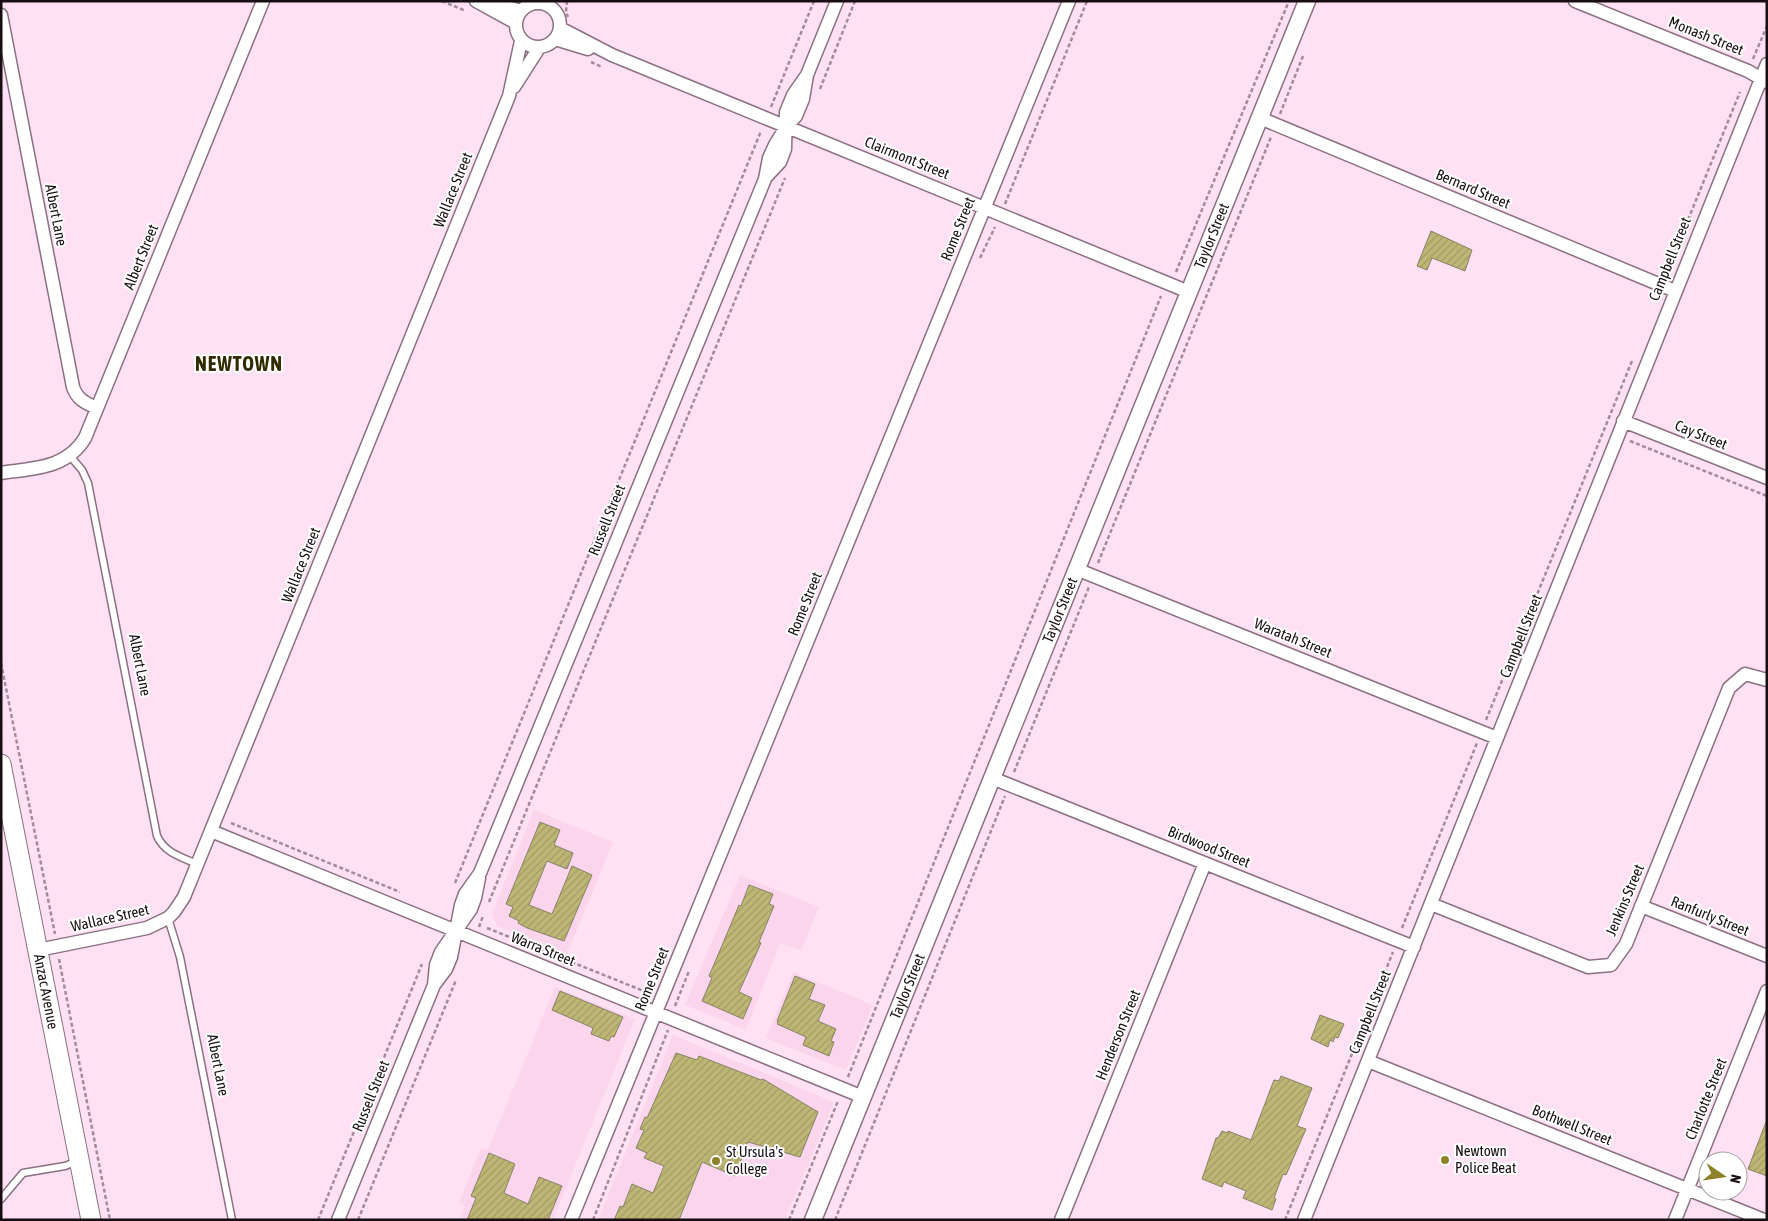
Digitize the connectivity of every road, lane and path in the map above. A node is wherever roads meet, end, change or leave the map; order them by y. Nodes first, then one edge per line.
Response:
1 (263, 1) edge
2 (476, 1) edge
3 (487, 1) edge
4 (567, 1) edge
5 (814, 1) edge
6 (837, 1) edge
7 (855, 1) edge
8 (1069, 1) edge
9 (1087, 1) edge
10 (1289, 1) edge
11 (1307, 1) edge
12 (1575, 1) edge
13 (538, 2) edge
14 (556, 6) edge
15 (1, 15) edge
16 (518, 17) junction
17 (1767, 26) edge
18 (562, 28) junction
19 (521, 41) junction
20 (539, 48) junction
21 (1767, 64) edge
22 (1748, 71) junction
23 (1764, 81) edge
24 (818, 93) dead end
25 (509, 96) junction
26 (1282, 110) dead end
27 (766, 118) junction
28 (1260, 118) junction
29 (1276, 124) junction
30 (786, 127) junction
31 (787, 173) dead end
32 (985, 208) junction
33 (1001, 214) junction
34 (979, 260) dead end
35 (1168, 283) junction
36 (1661, 286) junction
37 (1674, 291) junction
38 (1189, 292) junction
39 (1634, 357) dead end
40 (97, 408) junction
41 (1624, 421) junction
42 (1630, 441) dead end
43 (70, 456) junction
44 (1, 473) edge
45 (1767, 478) edge
46 (1767, 496) edge
47 (1076, 569) junction
48 (1093, 575) junction
49 (1767, 680) edge
50 (1482, 732) junction
51 (1498, 738) junction
52 (1, 764) edge
53 (992, 778) junction
54 (1009, 785) junction
55 (231, 823) dead end
56 (211, 831) junction
57 (1205, 863) junction
58 (197, 864) junction
59 (454, 886) dead end
60 (405, 894) dead end
61 (1431, 904) junction
62 (1642, 906) junction
63 (168, 918) junction
64 (456, 931) junction
65 (477, 932) junction
66 (1397, 940) junction
67 (1414, 947) junction
68 (38, 950) junction
69 (1767, 956) edge
70 (422, 962) dead end
71 (457, 978) dead end
72 (1767, 991) edge
73 (662, 998) junction
74 (656, 1012) junction
75 (671, 1018) junction
76 (1368, 1061) junction
77 (843, 1089) junction
78 (863, 1097) junction
79 (80, 1161) junction
80 (1687, 1189) junction
81 (1, 1199) edge
82 (91, 1220) edge
83 (232, 1220) edge
84 (318, 1220) edge
85 (338, 1220) edge
86 (358, 1220) edge
87 (571, 1220) edge
88 (593, 1220) edge
89 (789, 1220) edge
90 (813, 1220) edge
91 (835, 1220) edge
92 (1061, 1220) edge
93 (1285, 1220) edge
94 (1304, 1220) edge
95 (1674, 1220) edge
96 (1764, 1220) edge

1 - 40 street, Albert Street
2 - 16 street
3 - 16 street
4 - 18 path
5 - 27 path
6 - 30 street, Russell Street
7 - 24 path
8 - 32 street, Rome Street
9 - 33 path
10 - 35 path
11 - 28 street, Taylor Street
12 - 22 street, Monash Street
13 - 14 street
13 - 16 street
14 - 18 street
15 - 40 street, Albert Lane
16 - 19 street
17 - 22 path
18 - 20 street
18 - 27 street, Clairmont Street
19 - 20 street
19 - 25 street, Wallace Street
20 - 25 street, Wallace Street
21 - 23 street, Campbell Street
22 - 23 street, Monash Street
22 - 36 path
23 - 37 street, Campbell Street
25 - 56 street, Wallace Street
26 - 29 path
27 - 30 street, Clairmont Street
27 - 59 path
28 - 29 street, Bernard Street
28 - 38 street, Taylor Street
29 - 36 street, Bernard Street
29 - 48 path
30 - 32 street, Clairmont Street
30 - 64 street, Russell Street
31 - 65 path
32 - 33 street, Clairmont Street
32 - 73 street, Rome Street
33 - 34 path
33 - 35 street, Clairmont Street
35 - 38 street, Clairmont Street
35 - 77 path
36 - 37 street, Bernard Street
37 - 41 street, Campbell Street
38 - 47 street, Taylor Street
39 - 50 path
40 - 43 street, Albert Street
41 - 45 street, Cay Street
41 - 51 street, Campbell Street
42 - 46 path
43 - 44 street, Albert Street
43 - 58 lane, Albert Lane
47 - 48 street, Waratah Street
47 - 53 street, Taylor Street
48 - 50 street, Waratah Street
48 - 54 path
49 - 62 street, Jenkins Street
50 - 51 street, Waratah Street
50 - 66 path
51 - 61 street, Campbell Street
52 - 68 main road, Anzac Avenue
53 - 54 street, Birdwood Street
53 - 78 street, Taylor Street
54 - 57 street, Birdwood Street
54 - 91 path
55 - 60 path
56 - 58 street, Wallace Street
56 - 64 street, Warra Street
57 - 66 street, Birdwood Street
57 - 92 street, Henderson Street
58 - 63 street, Wallace Street
61 - 62 street, Jenkins Street
61 - 67 street, Campbell Street
62 - 69 street, Ranfurly Street
63 - 68 street, Wallace Street
63 - 83 lane, Albert Lane
64 - 65 street, Warra Street
64 - 85 street, Russell Street
65 - 73 path
65 - 74 street, Warra Street
66 - 67 street, Birdwood Street
66 - 93 path
67 - 76 street, Campbell Street
68 - 79 main road, Anzac Avenue
70 - 84 path
71 - 86 path
72 - 80 street, Charlotte Street
73 - 74 street, Rome Street
73 - 75 path
74 - 75 street, Warra Street
74 - 87 street, Rome Street
75 - 77 street, Warra Street
75 - 88 path
76 - 80 street, Bothwell Street
76 - 94 street, Campbell Street
77 - 78 street, Warra Street
77 - 89 path
78 - 90 street, Taylor Street
79 - 81 lane
79 - 82 main road, Anzac Avenue
80 - 95 street, Charlotte Street
80 - 96 street, Bothwell Street

